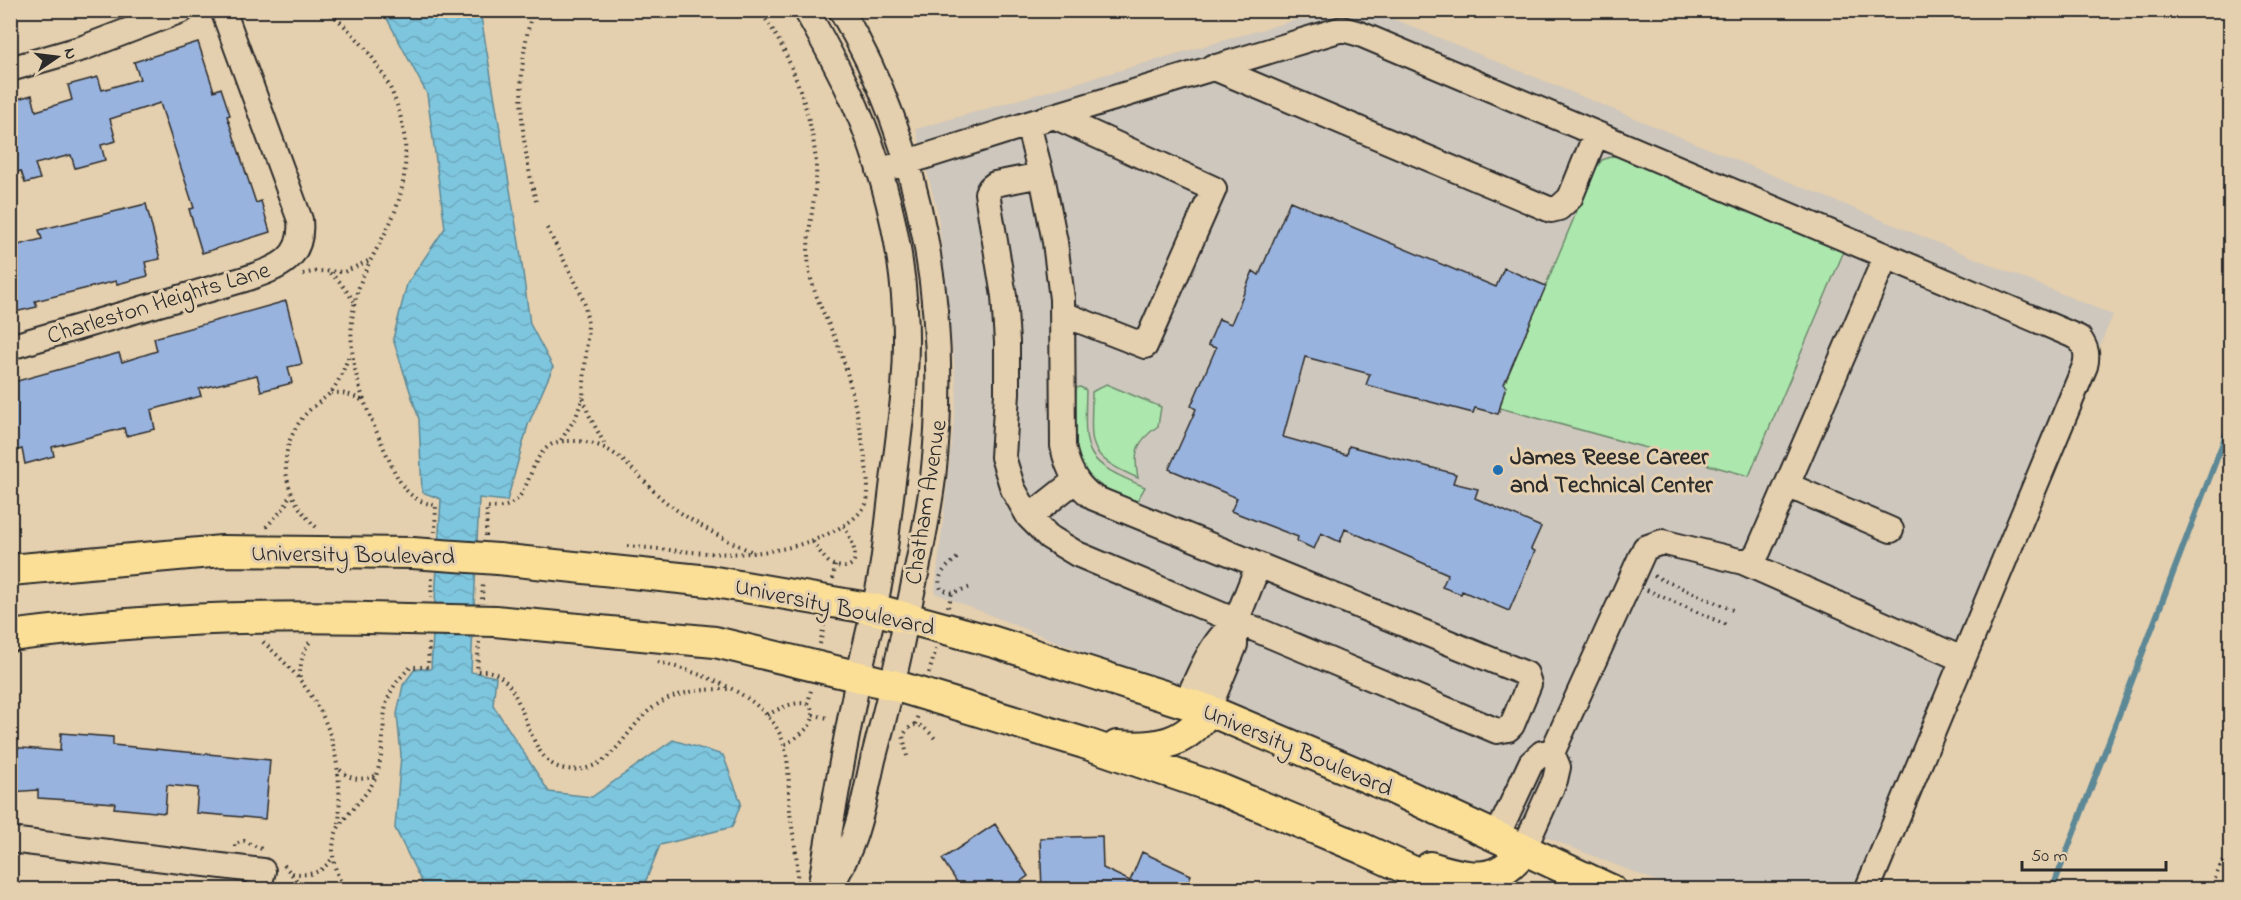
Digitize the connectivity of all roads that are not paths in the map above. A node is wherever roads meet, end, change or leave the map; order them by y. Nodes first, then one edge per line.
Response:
1 (182, 10) edge
2 (223, 10) edge
3 (806, 10) edge
4 (841, 10) edge
5 (1212, 67) junction
6 (10, 69) edge
7 (1054, 116) junction
8 (1028, 124) junction
9 (1596, 134) junction
10 (907, 162) junction
11 (879, 171) junction
12 (1041, 175) junction
13 (1886, 256) junction
14 (1063, 314) junction
15 (10, 347) edge
16 (1076, 480) junction
17 (1787, 485) junction
18 (1029, 517) junction
19 (1891, 530) dead end
20 (1743, 562) junction
21 (1258, 566) junction
22 (10, 570) edge
23 (874, 609) junction
24 (906, 618) junction
25 (1235, 622) junction
26 (10, 636) edge
27 (1962, 659) junction
28 (859, 676) junction
29 (893, 685) junction
30 (1197, 707) junction
31 (1084, 743) junction
32 (1552, 753) junction
33 (1497, 836) junction
34 (10, 840) edge
35 (1361, 848) junction
36 (1524, 849) junction
37 (260, 880) edge
38 (820, 890) edge
39 (829, 890) edge
40 (1453, 890) edge
41 (1611, 890) edge
42 (1867, 890) edge

1 - 6 street
2 - 15 street, Charleston Heights Lane
3 - 11 street, Chatham Avenue
4 - 10 street, Chatham Avenue
5 - 7 street
5 - 9 street
5 - 9 street
7 - 8 street
7 - 14 street
8 - 10 street
8 - 12 street
9 - 13 street
10 - 11 street
10 - 24 street, Chatham Avenue
11 - 23 street, Chatham Avenue
12 - 14 street
12 - 18 street
13 - 17 street
13 - 27 street
14 - 16 street
16 - 18 street
16 - 21 street
17 - 19 street
17 - 20 street
18 - 25 street
20 - 27 street
20 - 32 street
21 - 25 street
21 - 25 street
22 - 23 main road, University Boulevard, bridge
23 - 24 main road, University Boulevard
23 - 28 street, Chatham Avenue
24 - 29 street, Chatham Avenue
24 - 30 main road, University Boulevard
25 - 30 street
26 - 28 main road, bridge
27 - 42 street
28 - 29 main road
28 - 38 street, Chatham Avenue
29 - 31 main road
29 - 39 street, Chatham Avenue
30 - 31 main road
30 - 33 main road, University Boulevard
31 - 35 main road
32 - 33 street
32 - 36 street
33 - 36 main road, University Boulevard
34 - 37 street
35 - 36 main road
35 - 40 main road
36 - 41 main road, University Boulevard

